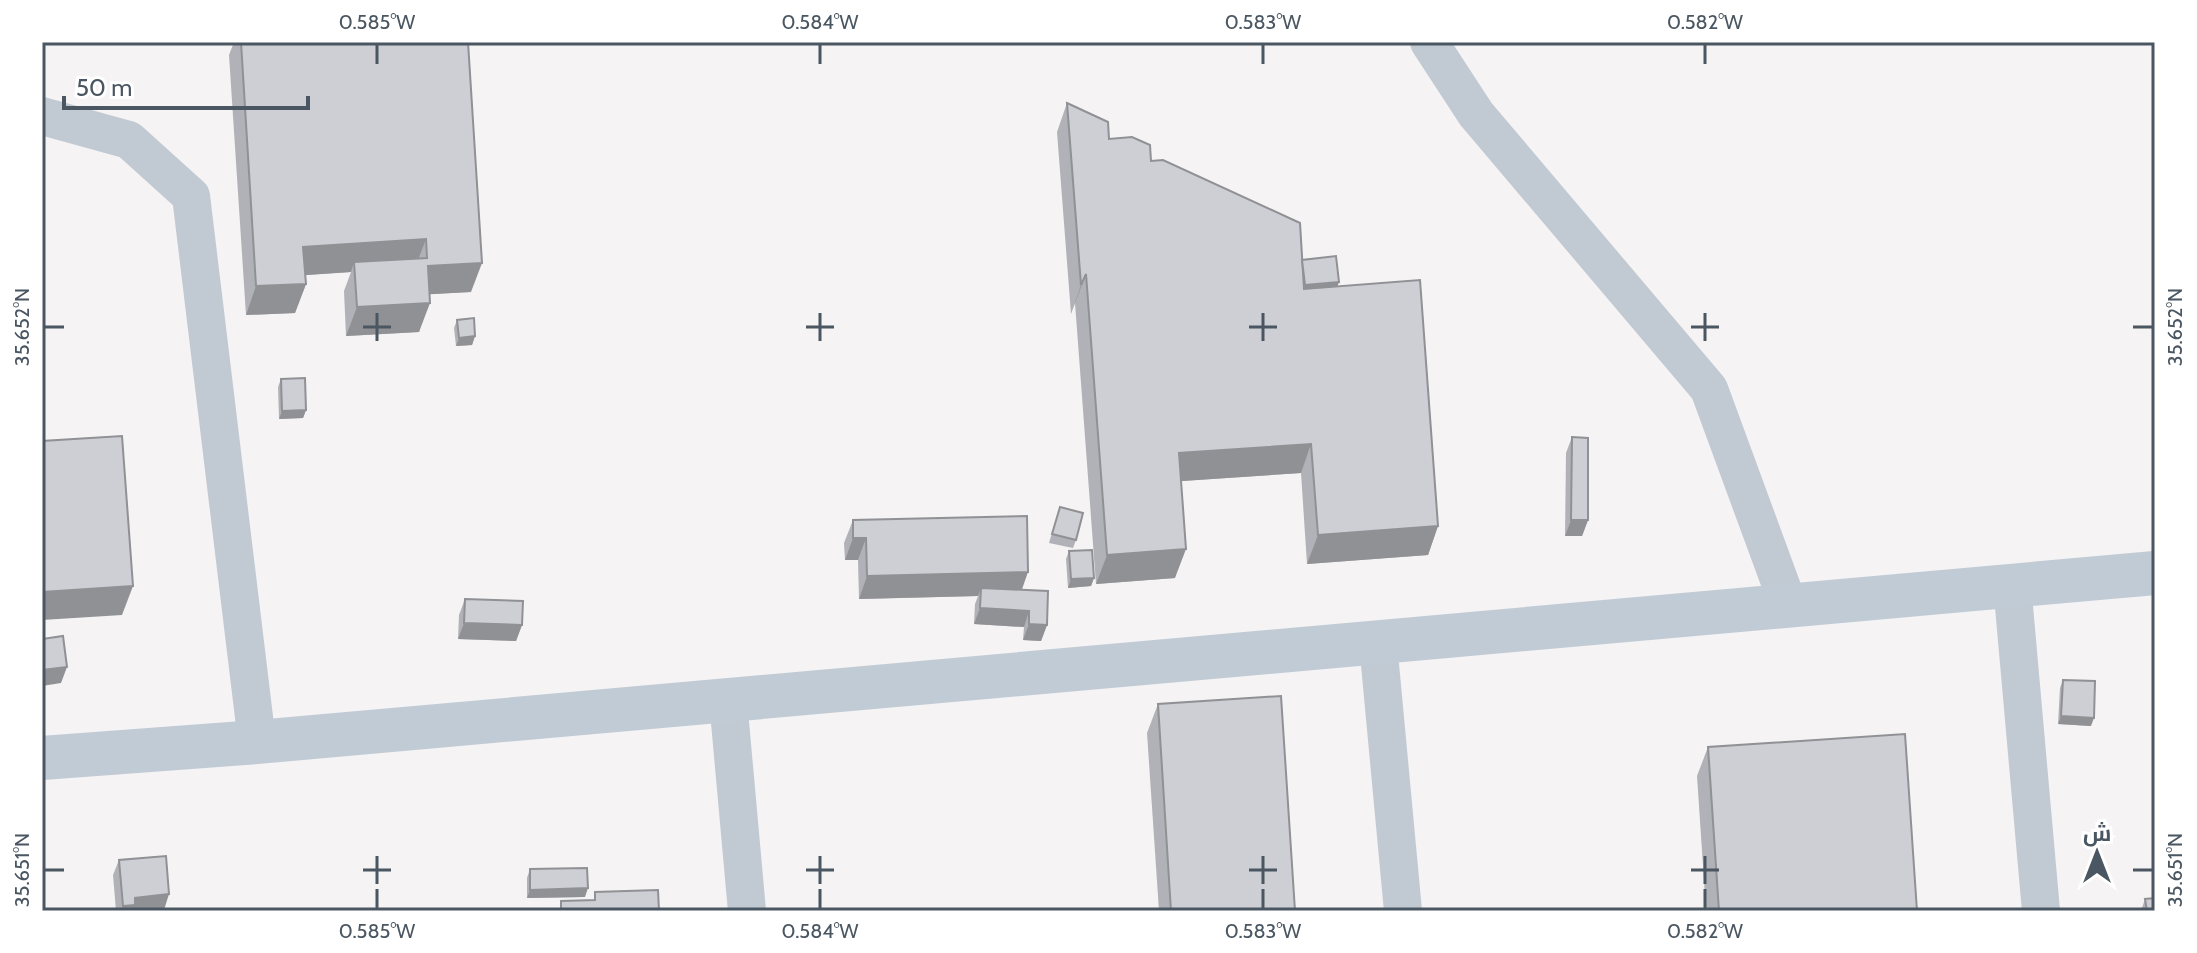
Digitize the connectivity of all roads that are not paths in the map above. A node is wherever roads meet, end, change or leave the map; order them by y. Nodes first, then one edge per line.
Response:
1 (1429, 42) edge
2 (42, 116) edge
3 (2155, 573) edge
4 (2012, 584) junction
5 (1788, 604) junction
6 (1378, 643) junction
7 (728, 700) junction
8 (257, 742) junction
9 (42, 758) edge
10 (747, 911) edge
11 (1403, 911) edge
12 (2041, 911) edge

1 - 5 street
2 - 8 street
3 - 4 street
4 - 5 street
4 - 12 street
5 - 6 street
6 - 7 street
6 - 11 street
7 - 8 street
7 - 10 street
8 - 9 street

